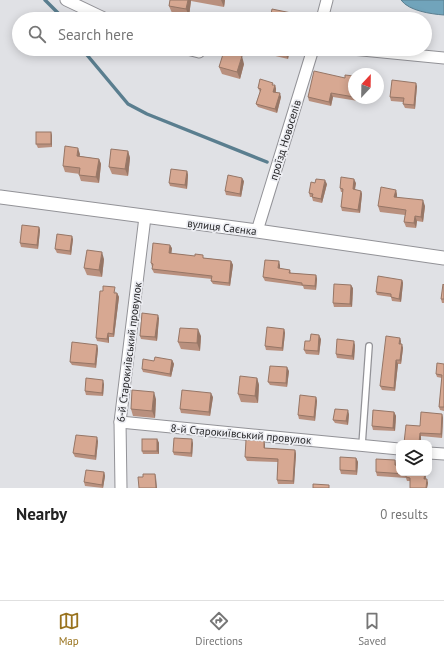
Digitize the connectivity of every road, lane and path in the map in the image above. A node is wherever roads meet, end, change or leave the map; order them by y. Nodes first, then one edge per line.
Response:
1 (66, 0) edge
2 (327, 0) edge
3 (91, 12) edge
4 (324, 12) edge
5 (311, 56) edge
6 (424, 56) edge
7 (444, 58) edge
8 (0, 197) edge
9 (145, 217) junction
10 (257, 231) junction
11 (444, 258) edge
12 (369, 346) dead end
13 (120, 422) junction
14 (362, 445) junction
15 (396, 449) edge
16 (432, 453) edge
17 (444, 454) edge
18 (121, 488) edge

1 - 3 street
2 - 4 street
5 - 10 street, проїзд Новоселів
6 - 7 street
8 - 9 street, вулиця Саєнка
9 - 10 street, вулиця Саєнка
9 - 13 street, 6-й Старокиївський провулок
10 - 11 street, вулиця Саєнка
12 - 14 lane
13 - 14 street, 8-й Старокиївський провулок
13 - 18 street, 6-й Старокиївський провулок
14 - 15 street, 8-й Старокиївський провулок
16 - 17 street

